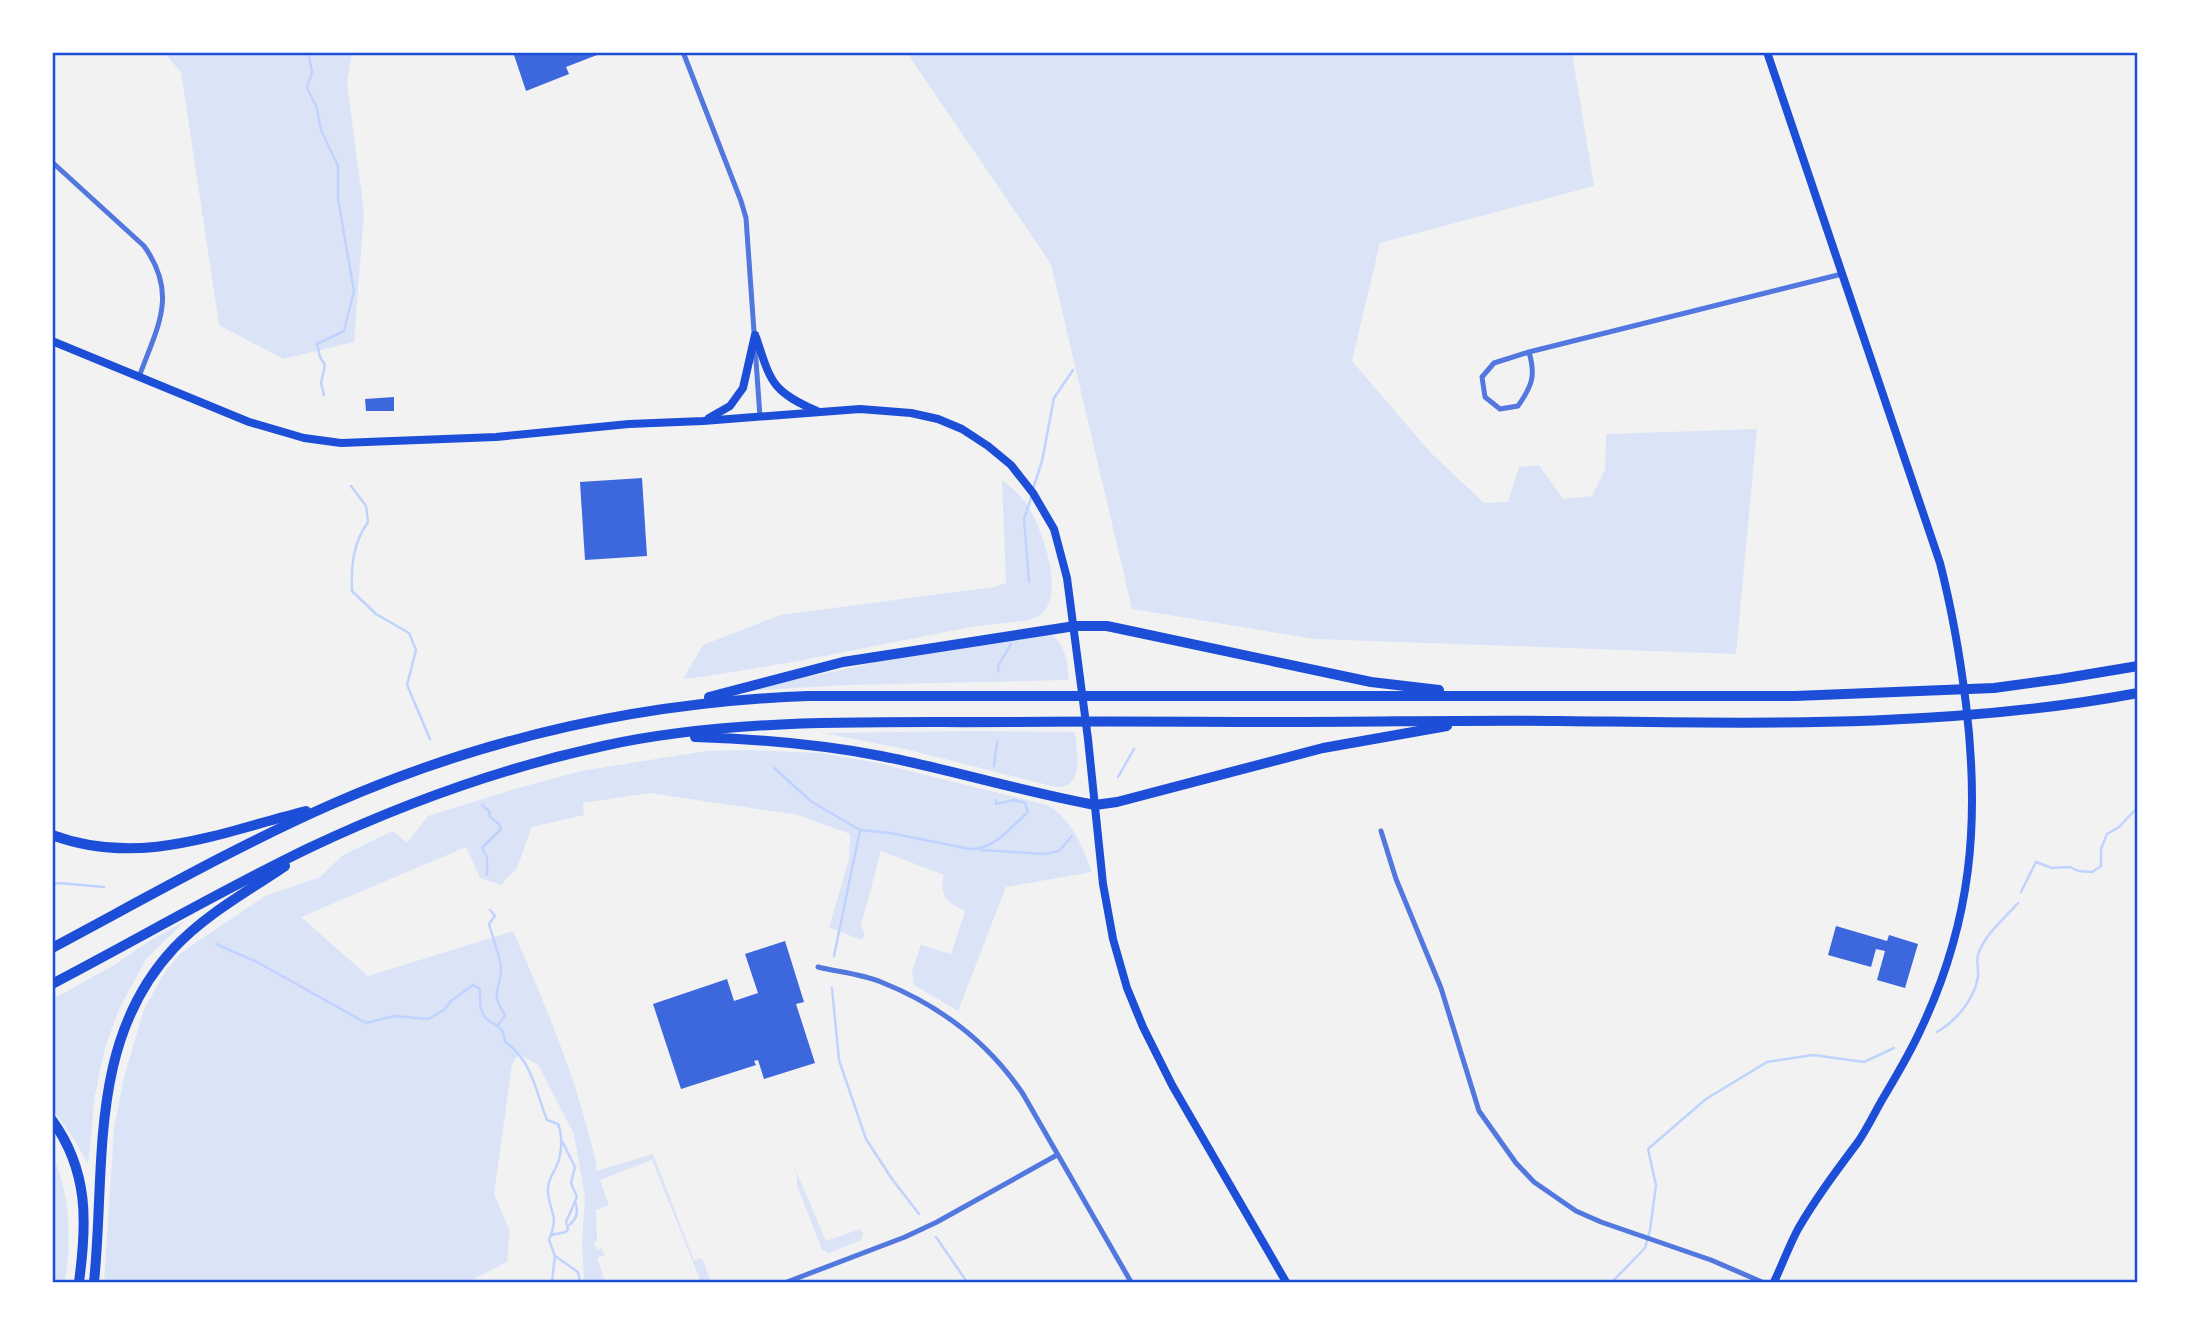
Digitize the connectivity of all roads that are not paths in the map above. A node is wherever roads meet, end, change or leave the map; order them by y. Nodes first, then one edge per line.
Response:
1 (683, 52) edge
2 (1768, 52) edge
3 (52, 162) edge
4 (1842, 274) junction
5 (755, 335) junction
6 (52, 341) edge
7 (1529, 352) junction
8 (139, 377) junction
9 (820, 412) junction
10 (760, 417) junction
11 (703, 421) junction
12 (1075, 626) junction
13 (2137, 666) edge
14 (2137, 693) edge
15 (1483, 696) junction
16 (670, 707) junction
17 (1483, 720) junction
18 (657, 737) junction
19 (330, 805) junction
20 (1095, 805) junction
21 (1381, 831) dead end
22 (52, 835) edge
23 (315, 845) junction
24 (52, 948) edge
25 (818, 967) dead end
26 (52, 984) edge
27 (52, 1120) edge
28 (1058, 1155) junction
29 (79, 1283) edge
30 (94, 1283) edge
31 (787, 1283) edge
32 (1131, 1283) edge
33 (1286, 1283) edge
34 (1762, 1283) edge
35 (1774, 1283) edge

1 - 5 street
2 - 4 main road
3 - 8 street
4 - 7 street
4 - 35 main road
5 - 9 main road
5 - 10 street
5 - 11 main road
6 - 8 main road
7 - 7 street
8 - 11 main road
9 - 10 main road
9 - 12 main road
10 - 11 main road
12 - 15 highway
12 - 16 highway
12 - 20 main road
13 - 15 highway
14 - 17 highway
15 - 16 highway
16 - 19 highway
17 - 18 highway
17 - 20 highway
18 - 20 highway
18 - 23 highway
19 - 22 highway
19 - 24 highway
20 - 33 main road
21 - 34 street
23 - 26 highway
23 - 30 highway
25 - 28 street
27 - 29 highway
28 - 31 street
28 - 32 street

